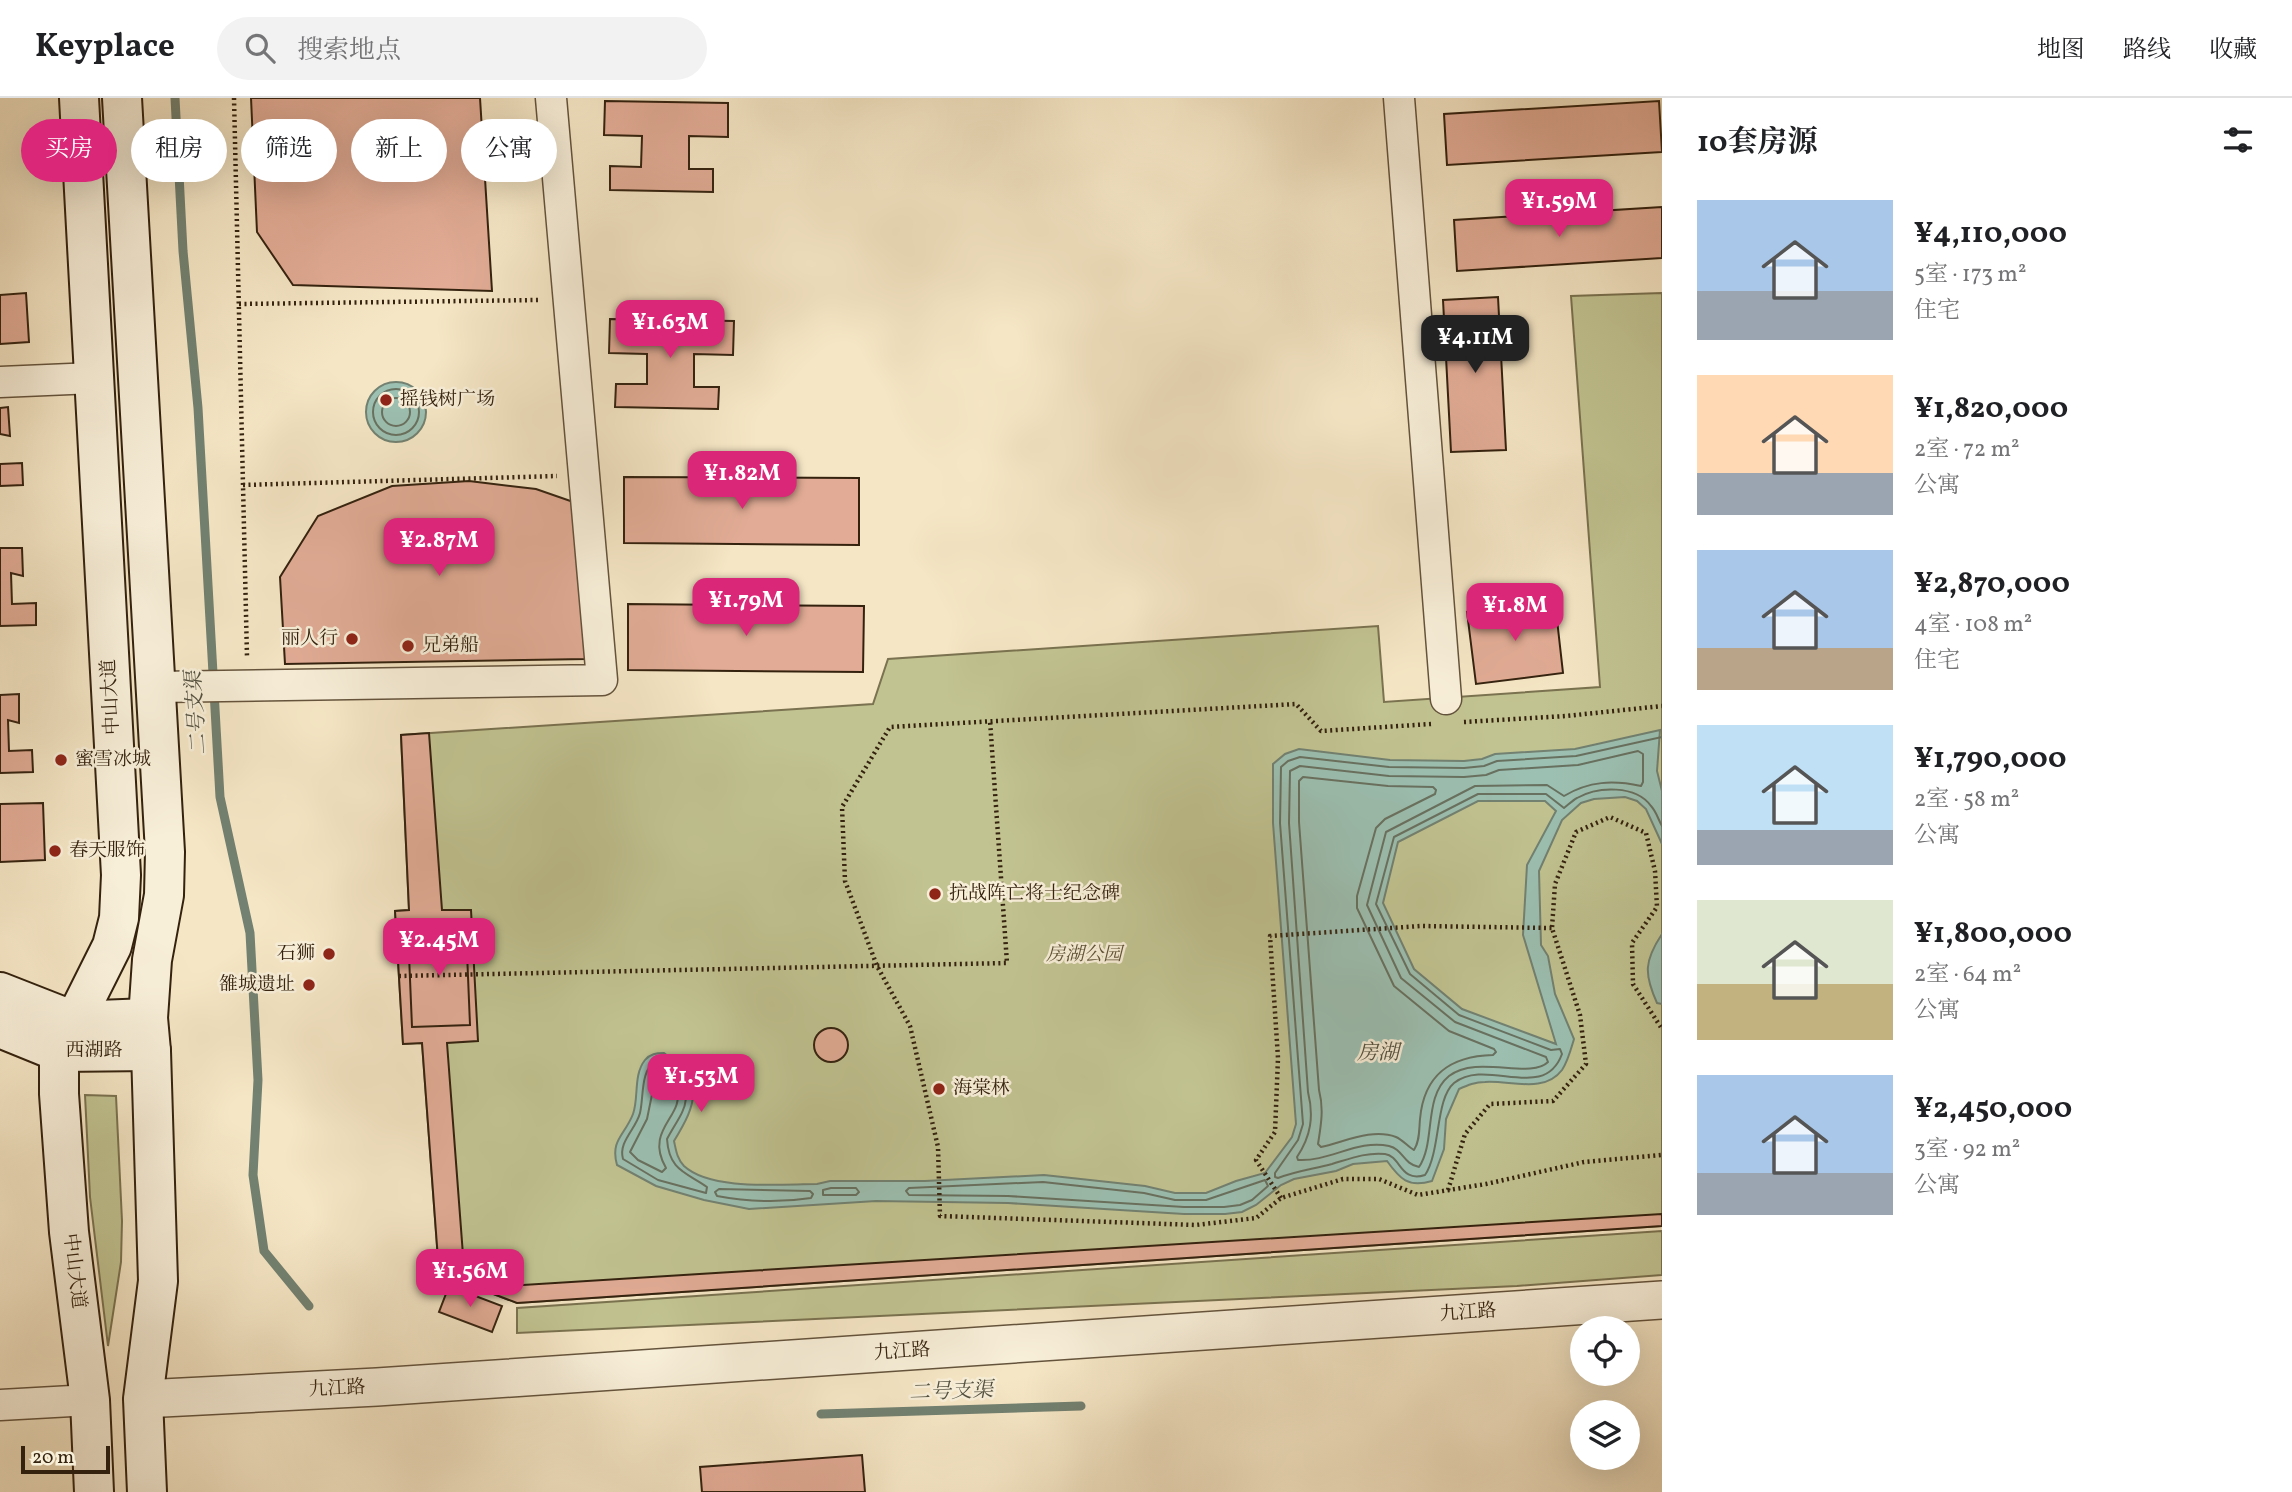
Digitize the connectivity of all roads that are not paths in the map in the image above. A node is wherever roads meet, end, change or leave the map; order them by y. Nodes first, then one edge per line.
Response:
1 (79, 98) edge
2 (122, 98) edge
3 (551, 98) edge
4 (1399, 98) edge
5 (94, 378) junction
6 (0, 382) edge
7 (156, 687) junction
8 (1447, 715) road end
9 (0, 992) edge
10 (0, 1028) edge
11 (150, 1035) junction
12 (67, 1037) junction
13 (1662, 1300) edge
14 (143, 1399) junction
15 (90, 1400) junction
16 (0, 1405) edge
17 (94, 1492) edge
18 (147, 1492) edge

1 - 5 main road, 中山大道
2 - 7 main road
3 - 7 street
4 - 8 street
5 - 6 street
5 - 12 main road, 中山大道
7 - 11 main road
9 - 12 main road
10 - 12 main road, 西湖路
11 - 12 main road, 西湖路
11 - 14 main road
12 - 15 main road, 中山大道
13 - 14 street, 九江路
14 - 18 main road
15 - 16 street
15 - 17 main road, 中山大道

